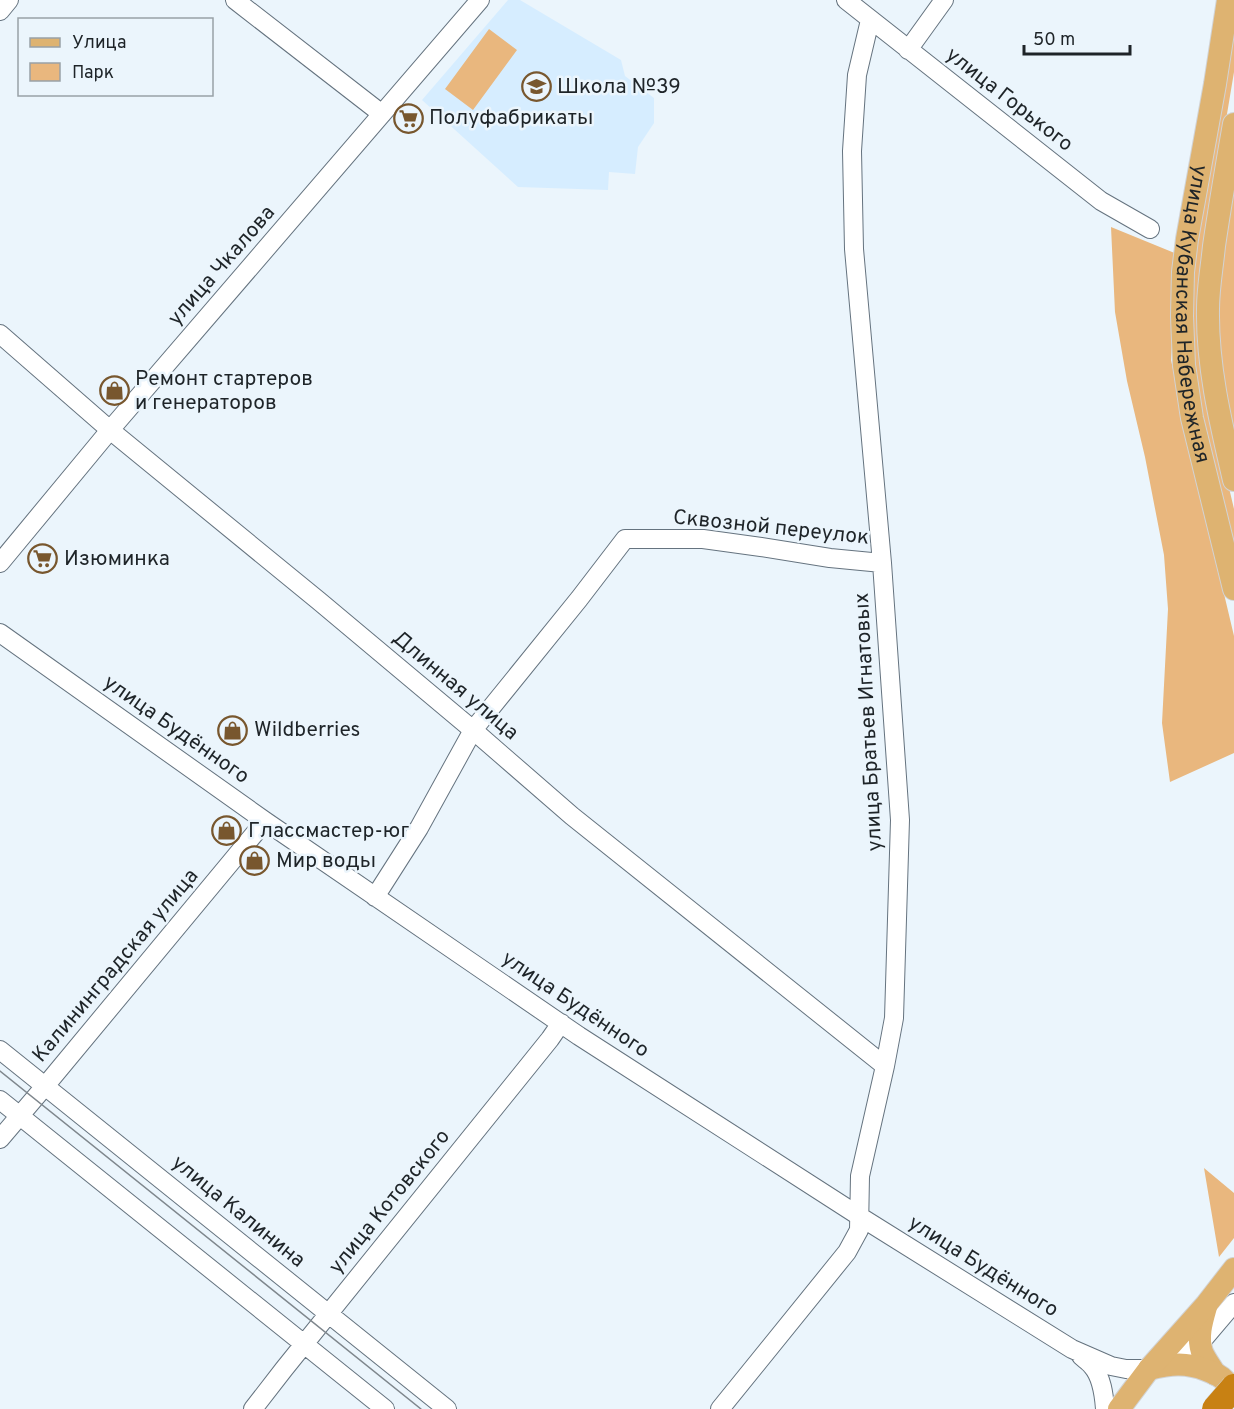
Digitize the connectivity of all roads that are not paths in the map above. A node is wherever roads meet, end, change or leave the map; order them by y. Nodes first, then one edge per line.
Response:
1 (9, 0) edge
2 (236, 0) edge
3 (480, 0) edge
4 (846, 0) edge
5 (944, 0) edge
6 (1228, 0) edge
7 (0, 11) edge
8 (870, 20) junction
9 (908, 50) junction
10 (381, 114) junction
11 (1234, 124) edge
12 (1150, 229) dead end
13 (0, 334) edge
14 (110, 430) junction
15 (1234, 480) edge
16 (0, 563) edge
17 (882, 563) junction
18 (1234, 589) edge
19 (0, 633) edge
20 (474, 730) junction
21 (265, 822) junction
22 (375, 897) junction
23 (561, 1023) junction
24 (0, 1050) edge
25 (885, 1066) junction
26 (45, 1086) junction
27 (0, 1100) edge
28 (20, 1116) junction
29 (0, 1139) edge
30 (859, 1216) junction
31 (1234, 1269) edge
32 (1234, 1303) edge
33 (1206, 1305) junction
34 (329, 1314) junction
35 (1201, 1342) junction
36 (304, 1344) junction
37 (1072, 1349) junction
38 (1149, 1369) junction
39 (1229, 1384) edge
40 (253, 1409) edge
41 (385, 1409) edge
42 (447, 1409) edge
43 (720, 1409) edge
44 (1105, 1409) edge
45 (1119, 1409) edge
46 (1215, 1409) edge

1 - 7 street
2 - 10 street
3 - 10 street, улица Чкалова
4 - 8 street, улица Горького
5 - 9 street
6 - 18 main road, улица Кубанская Набережная
8 - 9 street, улица Горького
8 - 17 street, улица Братьев Игнатовых
9 - 12 street, улица Горького
10 - 14 street, улица Чкалова
11 - 15 main road, улица Кубанская Набережная
13 - 14 street, Длинная улица
14 - 16 street, улица Чкалова
14 - 20 street, Длинная улица
17 - 20 street, Сквозной переулок
17 - 25 street, улица Братьев Игнатовых
19 - 21 street, улица Будённого
20 - 22 street, Сквозной переулок
20 - 25 street, Длинная улица
21 - 22 street, улица Будённого
21 - 26 street, Калининградская улица
22 - 23 street, улица Будённого
23 - 30 street, улица Будённого
23 - 34 street, улица Котовского
24 - 26 street, улица Калинина
25 - 30 street, улица Братьев Игнатовых
26 - 28 street, Калининградская улица
26 - 34 street, улица Калинина
27 - 28 street
28 - 29 street, Калининградская улица
28 - 36 street
30 - 37 street, улица Будённого
30 - 43 street, улица Братьев Игнатовых
31 - 33 main road
32 - 35 street
33 - 35 main road
33 - 38 main road
34 - 36 street, улица Котовского
34 - 42 street, улица Калинина
35 - 38 street
35 - 39 main road
36 - 40 street, улица Котовского
36 - 41 street
37 - 38 street, улица Будённого
37 - 44 street
38 - 39 main road
38 - 45 main road
39 - 46 highway, bridge

